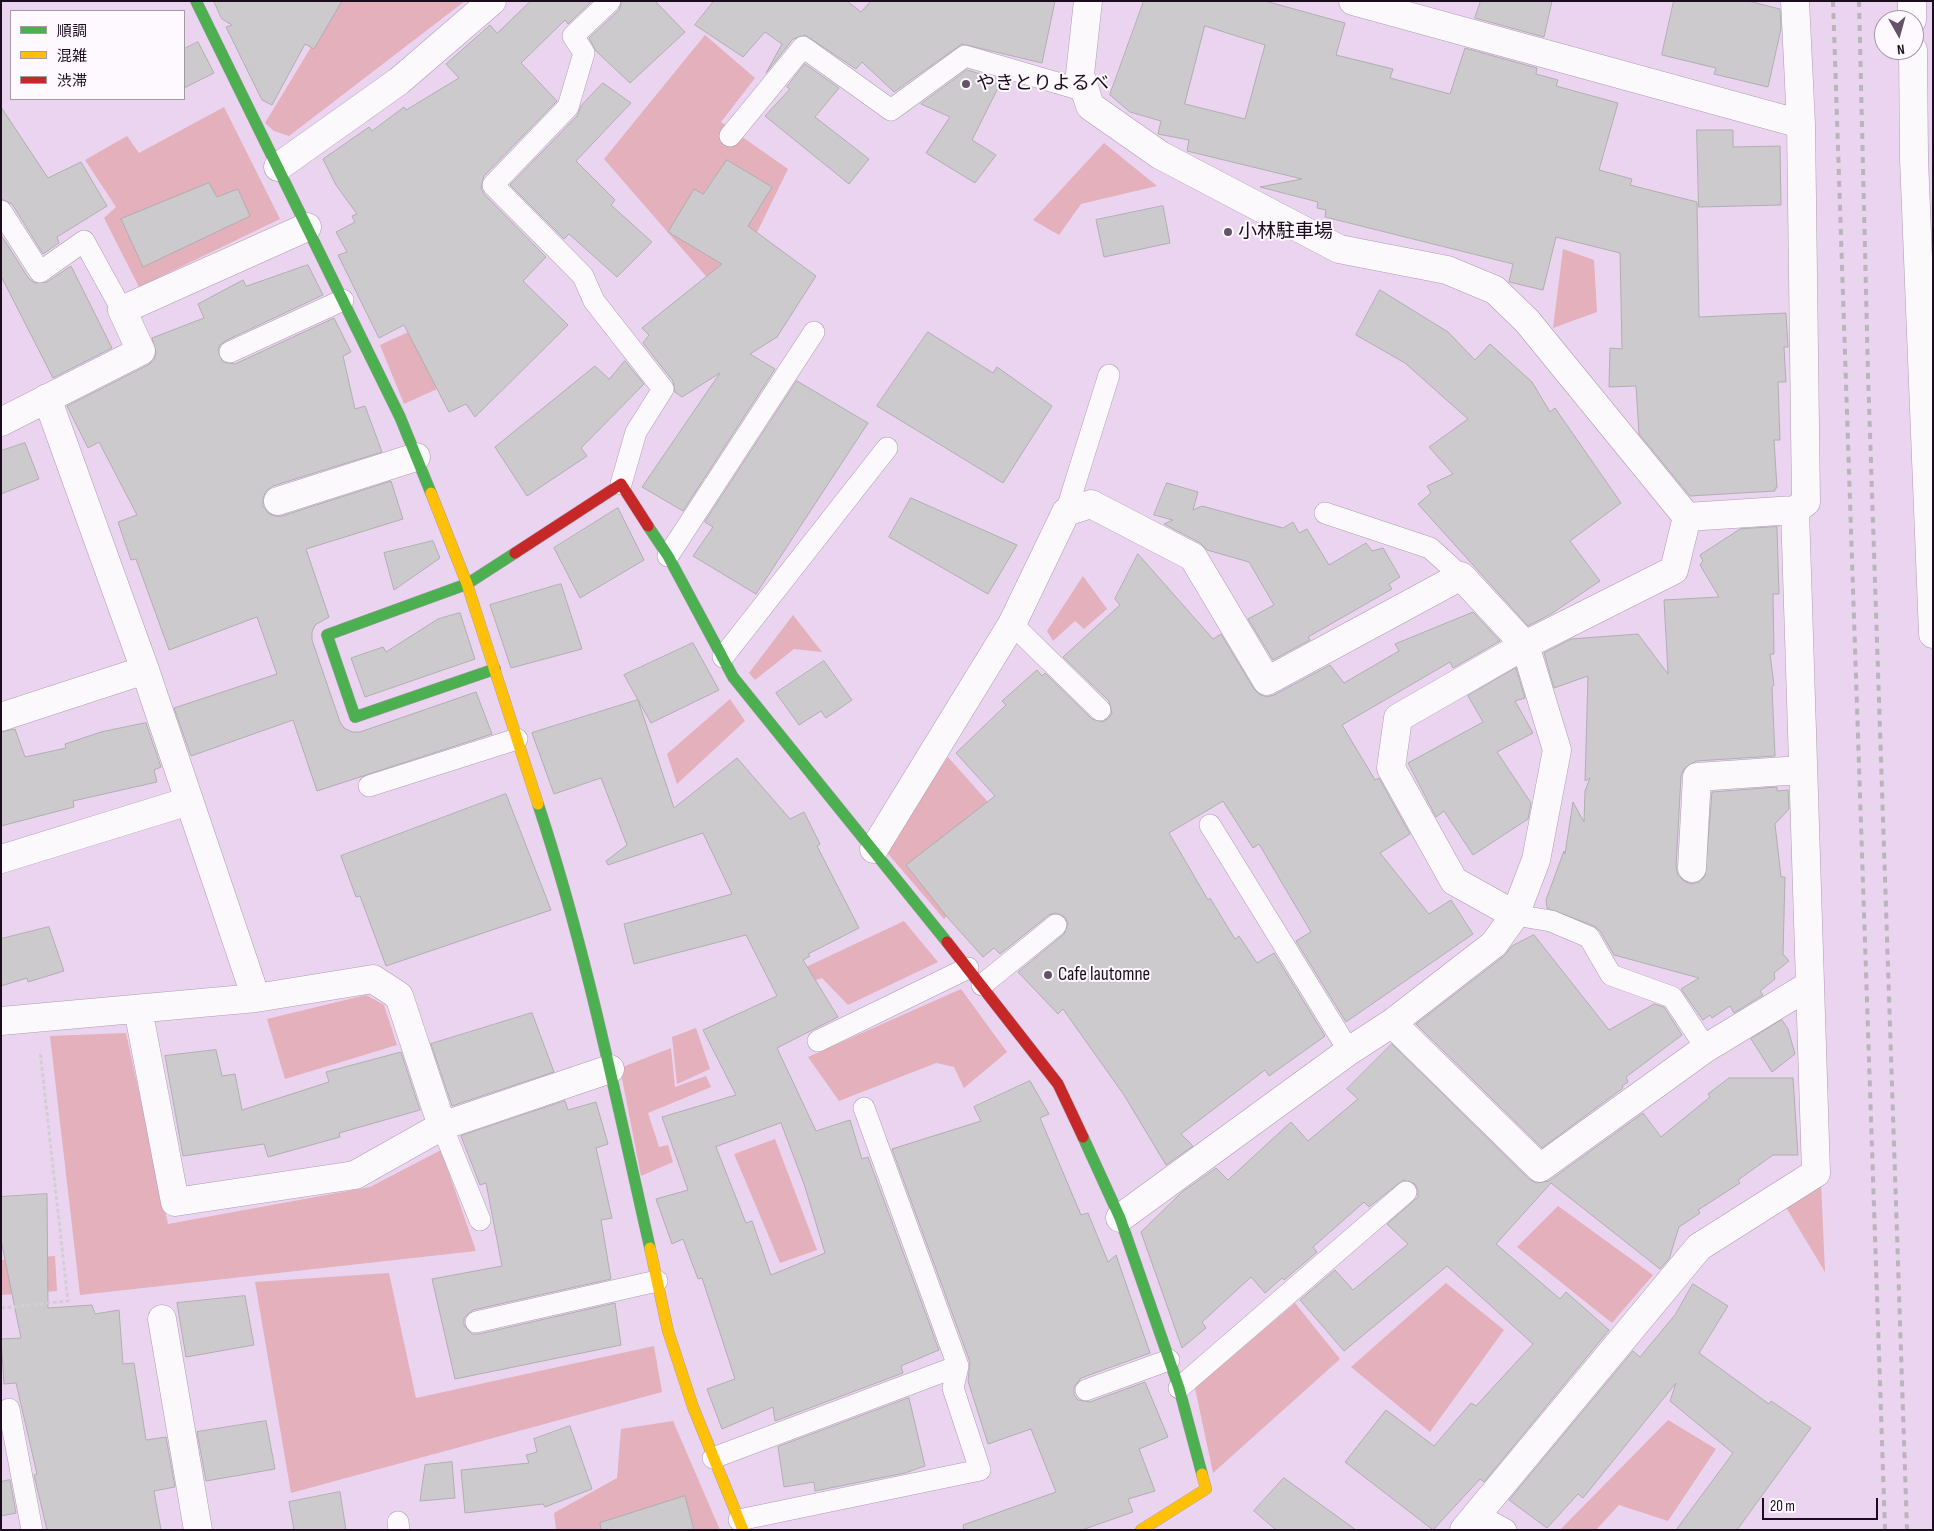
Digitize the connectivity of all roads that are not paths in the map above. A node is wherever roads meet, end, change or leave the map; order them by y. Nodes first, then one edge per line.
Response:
1 (196, 1) edge
2 (492, 1) edge
3 (610, 1) edge
4 (1088, 1) edge
5 (1352, 1) edge
6 (1795, 1) edge
7 (1914, 60) edge
8 (1085, 91) junction
9 (1801, 124) junction
10 (730, 136) dead end
11 (1923, 160) edge
12 (278, 167) junction
13 (1, 211) edge
14 (307, 227) junction
15 (343, 300) junction
16 (122, 310) junction
17 (814, 332) dead end
18 (230, 352) dead end
19 (1109, 375) dead end
20 (47, 398) junction
21 (1, 422) edge
22 (887, 448) dead end
23 (416, 457) junction
24 (621, 484) junction
25 (1929, 486) edge
26 (278, 501) dead end
27 (1795, 510) junction
28 (1066, 512) junction
29 (1325, 512) dead end
30 (1687, 518) junction
31 (668, 556) junction
32 (1461, 576) junction
33 (467, 584) junction
34 (1012, 624) junction
35 (1933, 634) edge
36 (1525, 645) junction
37 (723, 657) junction
38 (495, 669) junction
39 (145, 670) junction
40 (1100, 710) dead end
41 (1, 717) edge
42 (517, 739) junction
43 (1802, 770) junction
44 (369, 786) dead end
45 (189, 801) junction
46 (1210, 825) dead end
47 (874, 849) junction
48 (1, 859) edge
49 (1692, 868) dead end
50 (1514, 915) junction
51 (1056, 925) dead end
52 (968, 968) junction
53 (982, 985) junction
54 (1810, 985) junction
55 (256, 998) junction
56 (138, 1009) junction
57 (1, 1021) edge
58 (1392, 1023) junction
59 (818, 1041) dead end
60 (1706, 1048) junction
61 (1349, 1051) junction
62 (610, 1069) junction
63 (864, 1108) dead end
64 (442, 1126) junction
65 (1406, 1192) dead end
66 (1120, 1218) junction
67 (480, 1220) dead end
68 (657, 1281) junction
69 (162, 1319) dead end
70 (476, 1322) dead end
71 (1169, 1360) junction
72 (958, 1366) junction
73 (1179, 1388) junction
74 (1086, 1390) dead end
75 (9, 1409) dead end
76 (713, 1458) junction
77 (1470, 1522) edge
78 (741, 1525) edge
79 (32, 1530) edge
80 (198, 1530) edge
81 (1141, 1530) edge
82 (1506, 1530) edge

1 - 12 street
2 - 12 street
3 - 24 lane
4 - 8 street
5 - 9 street
6 - 9 street
7 - 11 street
8 - 10 lane
8 - 30 street
9 - 27 street
11 - 25 street
12 - 14 street
13 - 16 lane
14 - 15 street
14 - 16 street
15 - 18 lane
15 - 23 street
16 - 20 street
17 - 31 lane
19 - 28 lane
20 - 21 street
20 - 39 street
22 - 37 lane
23 - 26 street
23 - 33 street
24 - 31 street
24 - 33 street
25 - 35 street
27 - 30 street
27 - 43 street
28 - 32 street
28 - 34 street
29 - 32 lane
30 - 36 street
31 - 37 street
32 - 36 street
33 - 38 street
33 - 38 street
34 - 40 lane
34 - 47 street
36 - 50 street
36 - 50 street
37 - 47 street
38 - 42 street
39 - 41 street
39 - 45 street
42 - 44 lane
42 - 62 street
43 - 49 street
43 - 54 street
45 - 48 street
45 - 55 street
46 - 61 lane
47 - 52 street
50 - 58 street
50 - 60 lane
51 - 53 lane
52 - 53 street
52 - 59 lane
53 - 66 street
54 - 60 street
54 - 77 street
55 - 56 street
55 - 64 street
56 - 57 street
56 - 64 street
58 - 60 street
58 - 61 street
61 - 66 street
62 - 64 street
62 - 68 street
63 - 72 lane
64 - 67 lane
65 - 73 lane
66 - 71 street
68 - 70 lane
68 - 76 street
69 - 80 street
71 - 73 street
71 - 74 lane
72 - 76 lane
72 - 78 lane
73 - 81 street
75 - 79 lane
76 - 78 street
77 - 82 lane

